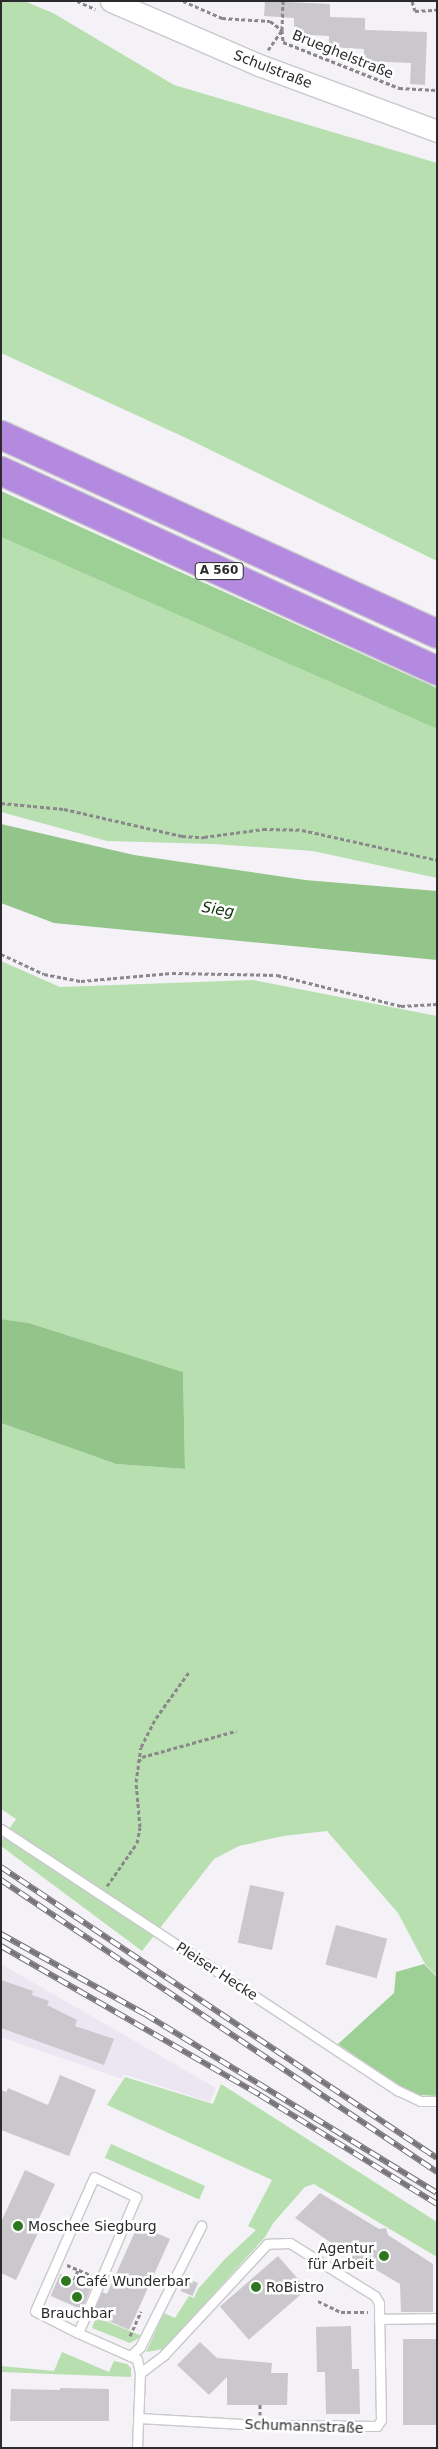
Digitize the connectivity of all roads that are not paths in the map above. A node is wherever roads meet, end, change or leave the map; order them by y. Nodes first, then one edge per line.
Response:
1 (111, 1) edge
2 (437, 131) edge
3 (1, 435) edge
4 (1, 471) edge
5 (437, 634) edge
6 (437, 671) edge
7 (1, 1829) edge
8 (437, 2101) edge
9 (201, 2226) dead end
10 (379, 2316) junction
11 (437, 2318) edge
12 (78, 2333) junction
13 (126, 2354) junction
14 (140, 2373) junction
15 (139, 2418) junction
16 (137, 2448) edge

1 - 2 street, Schulstraße
3 - 5 highway, A 560
4 - 6 highway, A 560
7 - 8 lane, Pleiser Hecke
9 - 13 lane
10 - 11 lane
10 - 14 lane, Schumannstraße
10 - 15 lane, Schumannstraße
12 - 12 lane
12 - 13 lane
13 - 14 lane
14 - 15 lane
15 - 16 lane

